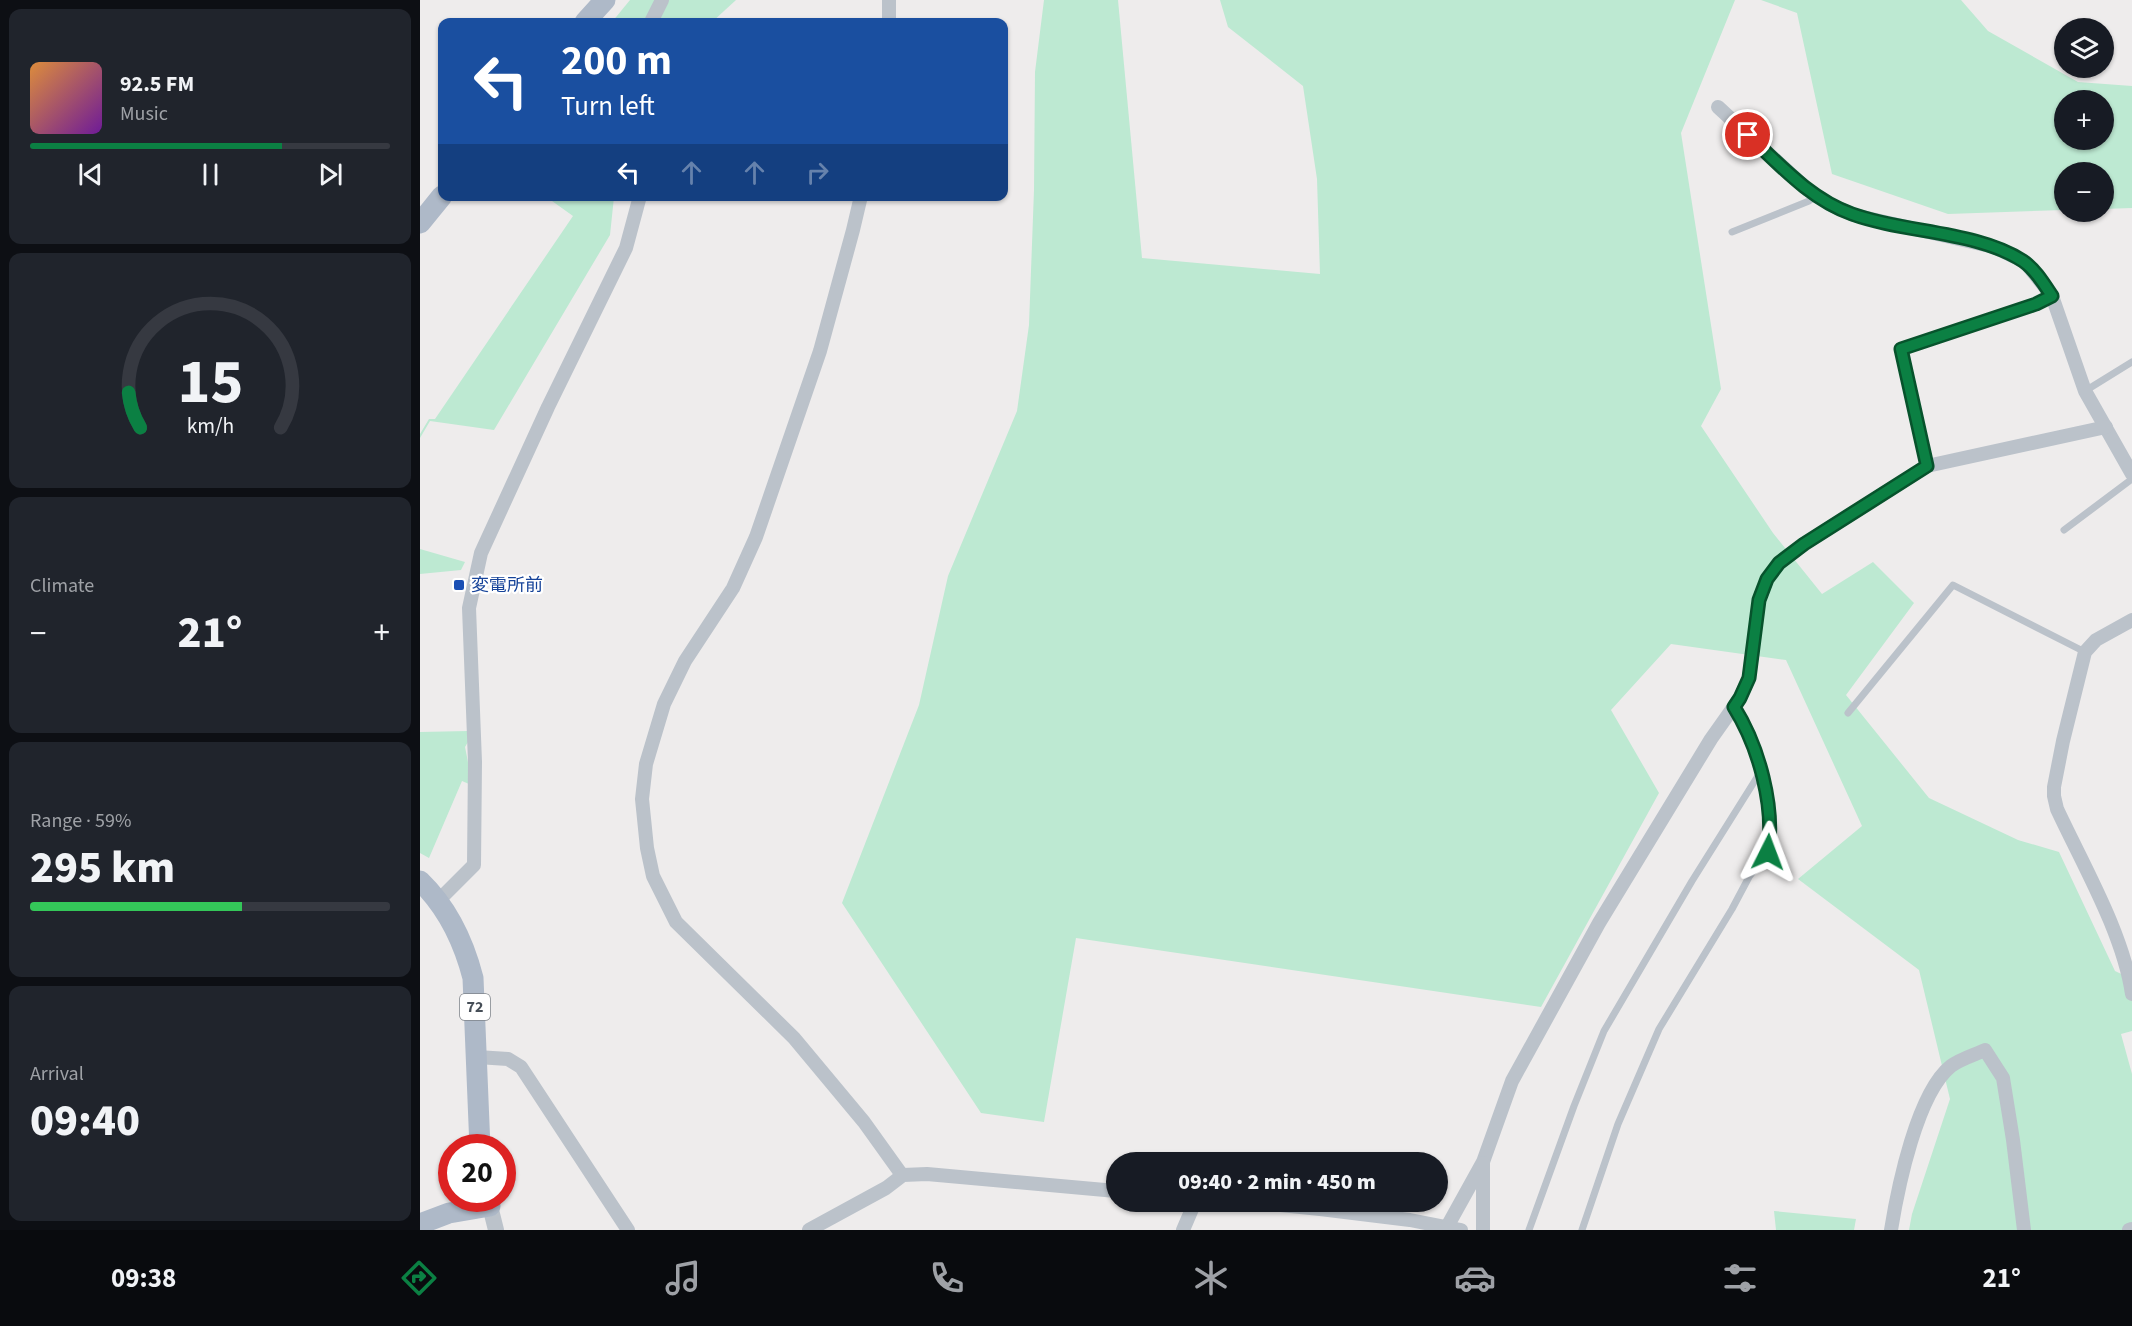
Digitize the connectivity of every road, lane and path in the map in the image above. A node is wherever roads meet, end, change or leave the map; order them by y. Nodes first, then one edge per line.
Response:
1 (605, 0) edge
2 (662, 0) edge
3 (889, 0) edge
4 (589, 18) edge
5 (653, 18) edge
6 (889, 18) edge
7 (1718, 107) dead end
8 (1816, 196) junction
9 (438, 201) edge
10 (639, 201) edge
11 (860, 201) edge
12 (420, 223) edge
13 (1732, 232) dead end
14 (2052, 296) junction
15 (2132, 362) edge
16 (2085, 391) junction
17 (2106, 427) junction
18 (1927, 466) junction
19 (2132, 474) edge
20 (2132, 479) edge
21 (2064, 530) dead end
22 (2132, 620) edge
23 (2085, 652) junction
24 (1734, 707) junction
25 (1848, 713) dead end
26 (1761, 771) junction
27 (420, 881) edge
28 (437, 902) junction
29 (2132, 994) edge
30 (477, 1057) junction
31 (480, 1134) edge
32 (1483, 1162) junction
33 (902, 1175) junction
34 (1106, 1190) edge
35 (453, 1212) edge
36 (492, 1212) edge
37 (1190, 1212) edge
38 (1339, 1212) edge
39 (420, 1224) edge
40 (1442, 1227) edge
41 (496, 1230) edge
42 (628, 1230) edge
43 (809, 1230) edge
44 (1183, 1230) edge
45 (1461, 1230) edge
46 (1483, 1230) edge
47 (1529, 1230) edge
48 (1582, 1230) edge
49 (1891, 1230) edge
50 (2024, 1230) edge

1 - 4 main road
2 - 5 street
3 - 6 street
7 - 8 street
8 - 13 lane
8 - 14 street
9 - 12 main road
10 - 28 street
11 - 33 street
14 - 16 street
14 - 18 lane
15 - 16 lane
16 - 17 street
17 - 18 street
17 - 19 street
18 - 24 street
20 - 21 lane
22 - 23 street
23 - 25 lane
23 - 29 street
24 - 26 lane
24 - 32 street
26 - 47 lane
26 - 48 lane
27 - 28 main road, 72
28 - 30 main road, 72
30 - 31 main road, 72
30 - 42 street
32 - 40 street
32 - 46 street
33 - 34 street
33 - 43 street
35 - 39 main road
36 - 41 street
37 - 44 street
38 - 40 street
40 - 45 street
49 - 50 street

